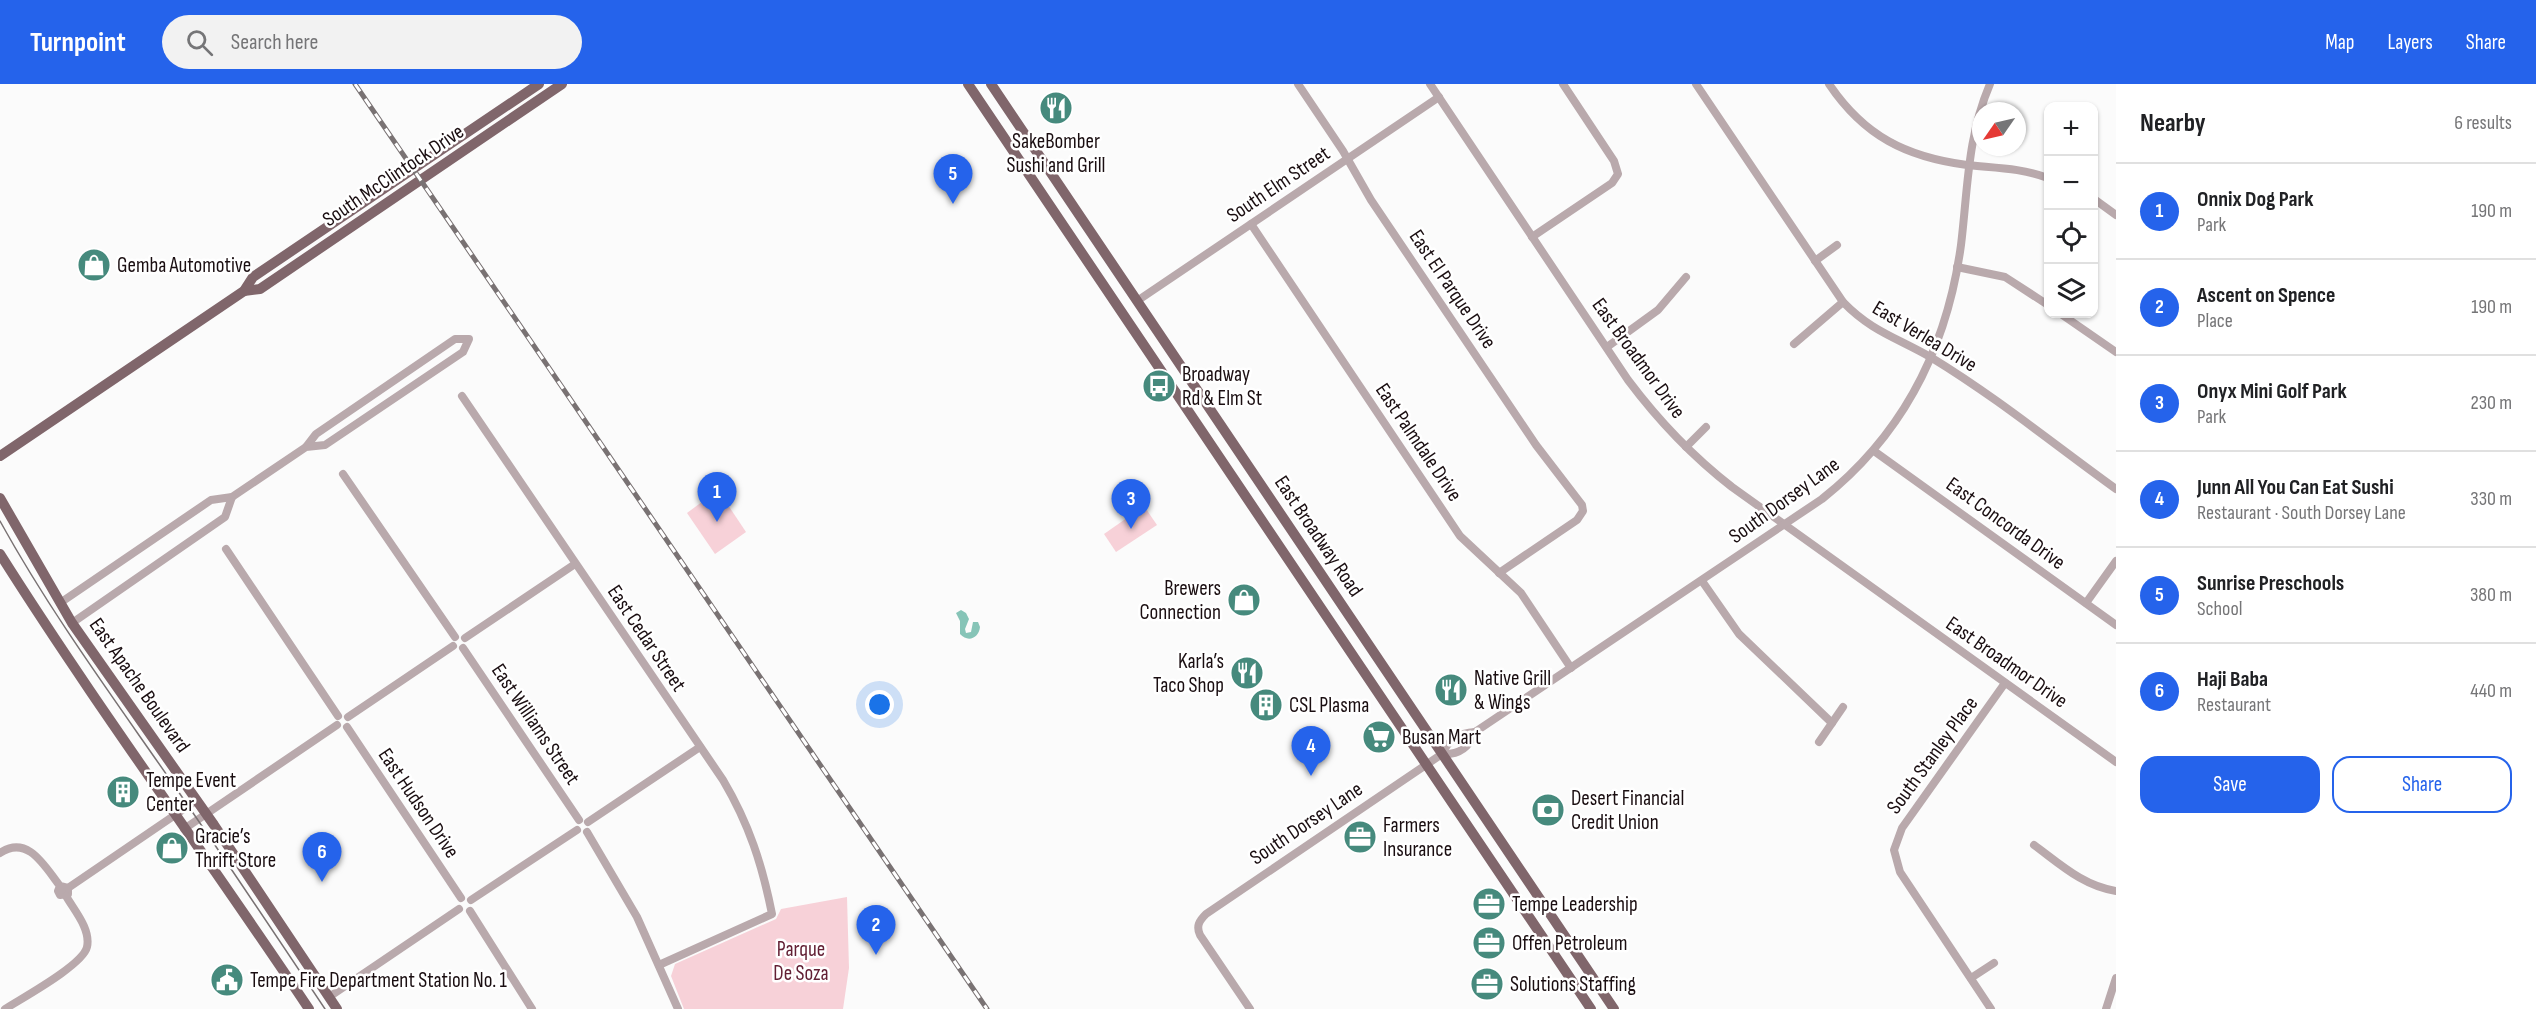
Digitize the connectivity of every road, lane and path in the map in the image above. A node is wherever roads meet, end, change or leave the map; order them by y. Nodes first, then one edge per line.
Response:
1 (539, 84) edge
2 (562, 84) edge
3 (968, 84) edge
4 (991, 84) edge
5 (1298, 84) edge
6 (1430, 84) edge
7 (1563, 84) edge
8 (1696, 84) edge
9 (1829, 84) edge
10 (1990, 84) edge
11 (999, 95) junction
12 (1439, 97) junction
13 (983, 106) junction
14 (1347, 159) junction
15 (1968, 165) junction
16 (2044, 176) edge
17 (2098, 203) edge
18 (2116, 215) edge
19 (1251, 224) junction
20 (1532, 237) junction
21 (1838, 245) dead end
22 (1815, 261) junction
23 (1957, 267) junction
24 (1686, 277) dead end
25 (244, 291) junction
26 (1137, 301) junction
27 (2044, 301) edge
28 (1843, 302) junction
29 (1121, 312) junction
30 (2067, 318) edge
31 (1794, 344) dead end
32 (1607, 347) junction
33 (2116, 352) edge
34 (1931, 358) junction
35 (462, 396) dead end
36 (1706, 426) dead end
37 (306, 447) junction
38 (1686, 447) junction
39 (1874, 451) junction
40 (0, 456) edge
41 (343, 474) dead end
42 (2116, 489) edge
43 (232, 497) junction
44 (0, 498) edge
45 (1787, 524) junction
46 (1289, 526) junction
47 (1272, 536) junction
48 (226, 549) dead end
49 (0, 554) edge
50 (2116, 561) edge
51 (574, 564) junction
52 (1499, 573) junction
53 (1702, 581) junction
54 (60, 603) junction
55 (2086, 603) junction
56 (72, 623) junction
57 (2116, 625) edge
58 (465, 638) junction
59 (454, 642) junction
60 (463, 648) junction
61 (1571, 668) junction
62 (2006, 683) junction
63 (1843, 707) dead end
64 (348, 717) junction
65 (337, 721) junction
66 (1832, 723) junction
67 (347, 727) junction
68 (1475, 732) junction
69 (1818, 742) dead end
70 (700, 747) junction
71 (1442, 754) junction
72 (2116, 762) edge
73 (1426, 764) junction
74 (197, 800) junction
75 (206, 814) junction
76 (174, 816) junction
77 (584, 821) junction
78 (184, 829) junction
79 (577, 830) junction
80 (587, 832) junction
81 (2034, 845) dead end
82 (0, 853) edge
83 (63, 890) junction
84 (2116, 891) edge
85 (461, 898) junction
86 (471, 900) junction
87 (459, 909) junction
88 (470, 911) junction
89 (1569, 942) junction
90 (1553, 953) junction
91 (1994, 963) dead end
92 (659, 965) junction
93 (1971, 978) junction
94 (2116, 978) edge
95 (329, 997) junction
96 (5, 1009) edge
97 (309, 1009) edge
98 (337, 1009) edge
99 (532, 1009) edge
100 (678, 1009) edge
101 (1250, 1009) edge
102 (1591, 1009) edge
103 (1614, 1009) edge
104 (1991, 1009) edge
105 (2106, 1009) edge

1 - 25 main road, South McClintock Drive
2 - 25 main road, South McClintock Drive
3 - 13 main road, East Broadway Road
4 - 11 main road, East Broadway Road
5 - 14 street, East El Parque Drive
6 - 12 street, East Broadmor Drive
7 - 20 street
8 - 22 street, East Verlea Drive
9 - 15 street
10 - 15 street, South Dorsey Lane
11 - 13 main road
11 - 26 main road, East Broadway Road
12 - 14 street, South Elm Street
12 - 20 street, East Broadmor Drive
13 - 29 main road, East Broadway Road
14 - 19 street, South Elm Street
14 - 52 street, East El Parque Drive
15 - 16 street
15 - 23 street, South Dorsey Lane
17 - 18 street
19 - 26 street, South Elm Street
19 - 52 street, East Palmdale Drive
20 - 32 street, East Broadmor Drive
21 - 22 street
22 - 28 street, East Verlea Drive
23 - 27 street
23 - 34 street, South Dorsey Lane
24 - 32 street
25 - 40 main road, South McClintock Drive
26 - 29 main road
26 - 46 main road, East Broadway Road
28 - 31 street
28 - 34 street, East Verlea Drive
29 - 47 main road, East Broadway Road
30 - 33 street
32 - 38 street, East Broadmor Drive
34 - 39 street, South Dorsey Lane
34 - 42 street, East Verlea Drive
35 - 51 street, East Cedar Street
36 - 38 street
37 - 37 street
37 - 43 street
38 - 45 street, East Broadmor Drive
39 - 45 street, South Dorsey Lane
39 - 55 street, East Concorda Drive
41 - 59 street
43 - 54 street
43 - 56 street
44 - 54 main road, East Apache Boulevard
45 - 53 street, South Dorsey Lane
45 - 62 street, East Broadmor Drive
46 - 47 main road
46 - 71 main road, East Broadway Road
47 - 73 main road, East Broadway Road
48 - 65 street
49 - 76 main road, East Apache Boulevard
50 - 55 street
51 - 58 street
51 - 70 street, East Cedar Street
52 - 61 street, East Palmdale Drive
53 - 61 street, South Dorsey Lane
53 - 66 street
54 - 56 main road, East Apache Boulevard
55 - 57 street, East Concorda Drive
56 - 74 main road, East Apache Boulevard
58 - 59 street
58 - 60 street
59 - 60 street
59 - 64 street
60 - 77 street, East Williams Street
61 - 68 street, South Dorsey Lane
62 - 72 street, East Broadmor Drive
62 - 93 street, South Stanley Place
63 - 66 street
64 - 65 street
64 - 67 street
65 - 67 street
65 - 75 street
66 - 69 street
67 - 85 street, East Hudson Drive
68 - 71 street, South Dorsey Lane
68 - 71 street, South Dorsey Lane
70 - 77 street
70 - 92 street, East Cedar Street
71 - 73 street, South Dorsey Lane
71 - 89 main road, East Broadway Road
73 - 90 main road, East Broadway Road
73 - 101 street, South Dorsey Lane
74 - 75 main road, East Apache Boulevard
74 - 76 street
75 - 78 street
75 - 95 main road, East Apache Boulevard
76 - 78 main road, East Apache Boulevard
76 - 83 street
77 - 79 street
77 - 80 street
78 - 97 main road, East Apache Boulevard
79 - 80 street
79 - 86 street
80 - 92 street
81 - 84 street
82 - 83 street
83 - 96 street
85 - 86 street
85 - 87 street
86 - 88 street
87 - 88 street
87 - 95 street
88 - 99 street
89 - 90 main road
89 - 103 main road, East Broadway Road
90 - 102 main road, East Broadway Road
91 - 93 street
92 - 100 street
93 - 104 street
94 - 105 street
95 - 98 main road, East Apache Boulevard

